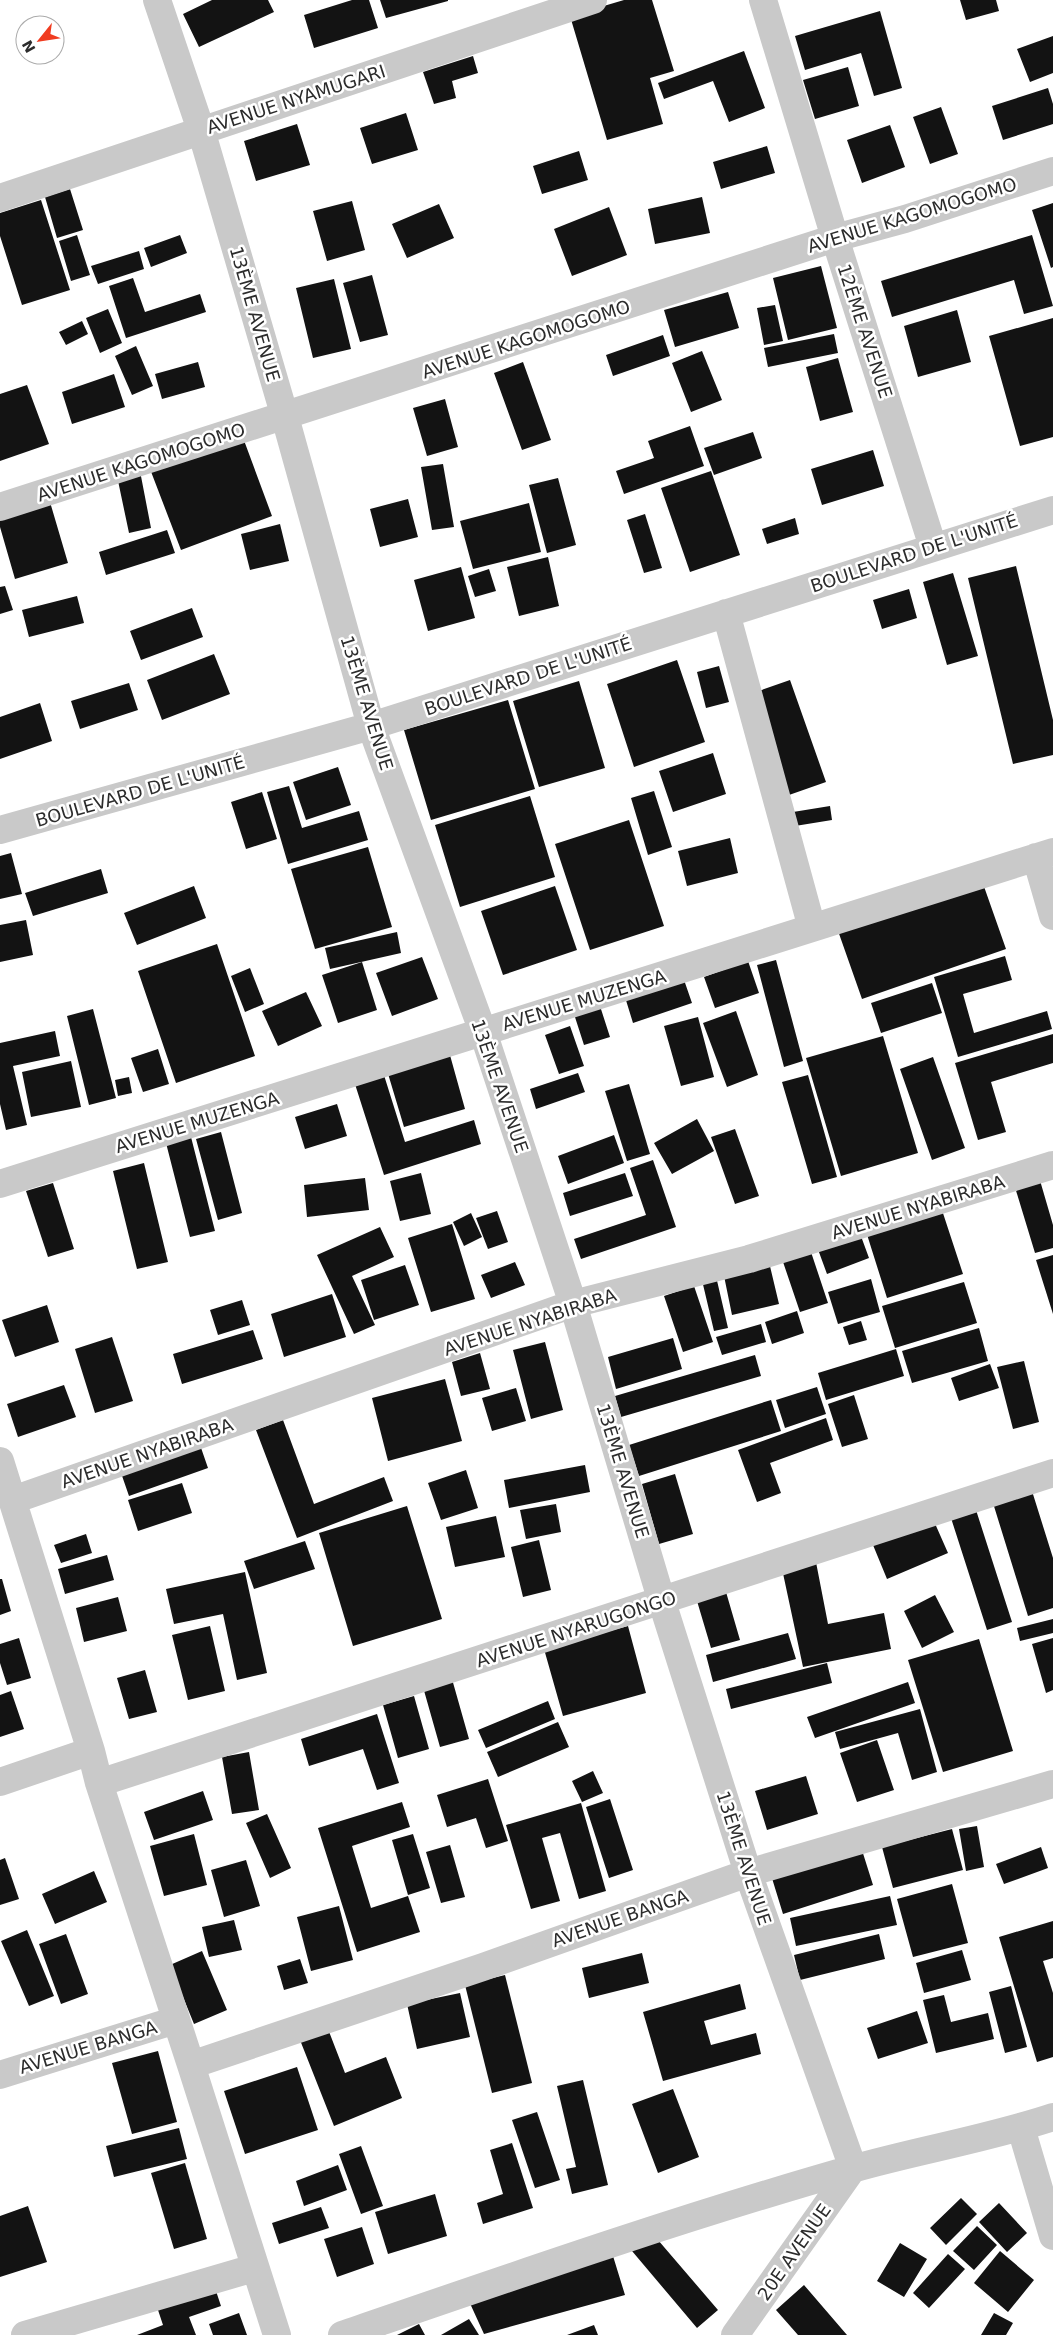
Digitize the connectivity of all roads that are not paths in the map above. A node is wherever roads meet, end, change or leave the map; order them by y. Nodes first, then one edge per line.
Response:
1 (157, 0) edge
2 (593, 0) edge
3 (764, 0) edge
4 (201, 130) junction
5 (1053, 171) edge
6 (0, 198) edge
7 (835, 238) junction
8 (285, 417) junction
9 (0, 507) edge
10 (1053, 510) edge
11 (933, 547) junction
12 (726, 613) junction
13 (371, 726) junction
14 (0, 830) edge
15 (1045, 854) edge
16 (1053, 916) edge
17 (812, 928) junction
18 (483, 1032) junction
19 (1053, 1165) edge
20 (0, 1184) edge
21 (573, 1304) junction
22 (0, 1461) edge
23 (1053, 1473) edge
24 (7, 1493) edge
25 (662, 1602) junction
26 (91, 1751) junction
27 (0, 1782) edge
28 (99, 1783) junction
29 (1053, 1784) edge
30 (748, 1874) junction
31 (176, 2020) junction
32 (191, 2064) junction
33 (0, 2074) edge
34 (1053, 2117) edge
35 (1021, 2128) junction
36 (853, 2168) junction
37 (1053, 2236) edge
38 (254, 2268) junction
39 (25, 2335) edge
40 (277, 2335) edge
41 (342, 2335) edge
42 (735, 2335) edge

1 - 4 street, 13ÈME AVENUE
2 - 4 street, AVENUE NYAMUGARI
3 - 7 street, 12ÈME AVENUE
4 - 6 street, AVENUE NYAMUGARI
4 - 8 street, 13ÈME AVENUE
5 - 7 street, AVENUE KAGOMOGOMO
7 - 8 street, AVENUE KAGOMOGOMO
7 - 11 street, 12ÈME AVENUE
8 - 9 street, AVENUE KAGOMOGOMO
8 - 13 street, 13ÈME AVENUE
10 - 11 street, BOULEVARD DE L'UNITÉ
11 - 12 street, BOULEVARD DE L'UNITÉ
12 - 13 street, BOULEVARD DE L'UNITÉ
12 - 17 street
13 - 14 street, BOULEVARD DE L'UNITÉ
13 - 18 street, 13ÈME AVENUE
15 - 16 street
15 - 17 street, AVENUE MUZENGA
17 - 18 street, AVENUE MUZENGA
18 - 20 street, AVENUE MUZENGA
18 - 21 street, 13ÈME AVENUE
19 - 21 street, AVENUE NYABIRABA
21 - 24 street, AVENUE NYABIRABA
21 - 25 street, 13ÈME AVENUE
22 - 24 street
23 - 25 street, AVENUE NYARUGONGO
24 - 26 street
25 - 28 street, AVENUE NYARUGONGO
25 - 30 street, 13ÈME AVENUE
26 - 27 street
26 - 28 street
28 - 31 street
29 - 30 street, AVENUE BANGA
30 - 32 street, AVENUE BANGA
30 - 36 street, 13ÈME AVENUE
31 - 32 street
31 - 33 street, AVENUE BANGA
32 - 38 street
34 - 35 street
35 - 36 street
35 - 37 street
36 - 41 street
36 - 42 street, 20E AVENUE
38 - 39 street
38 - 40 street

